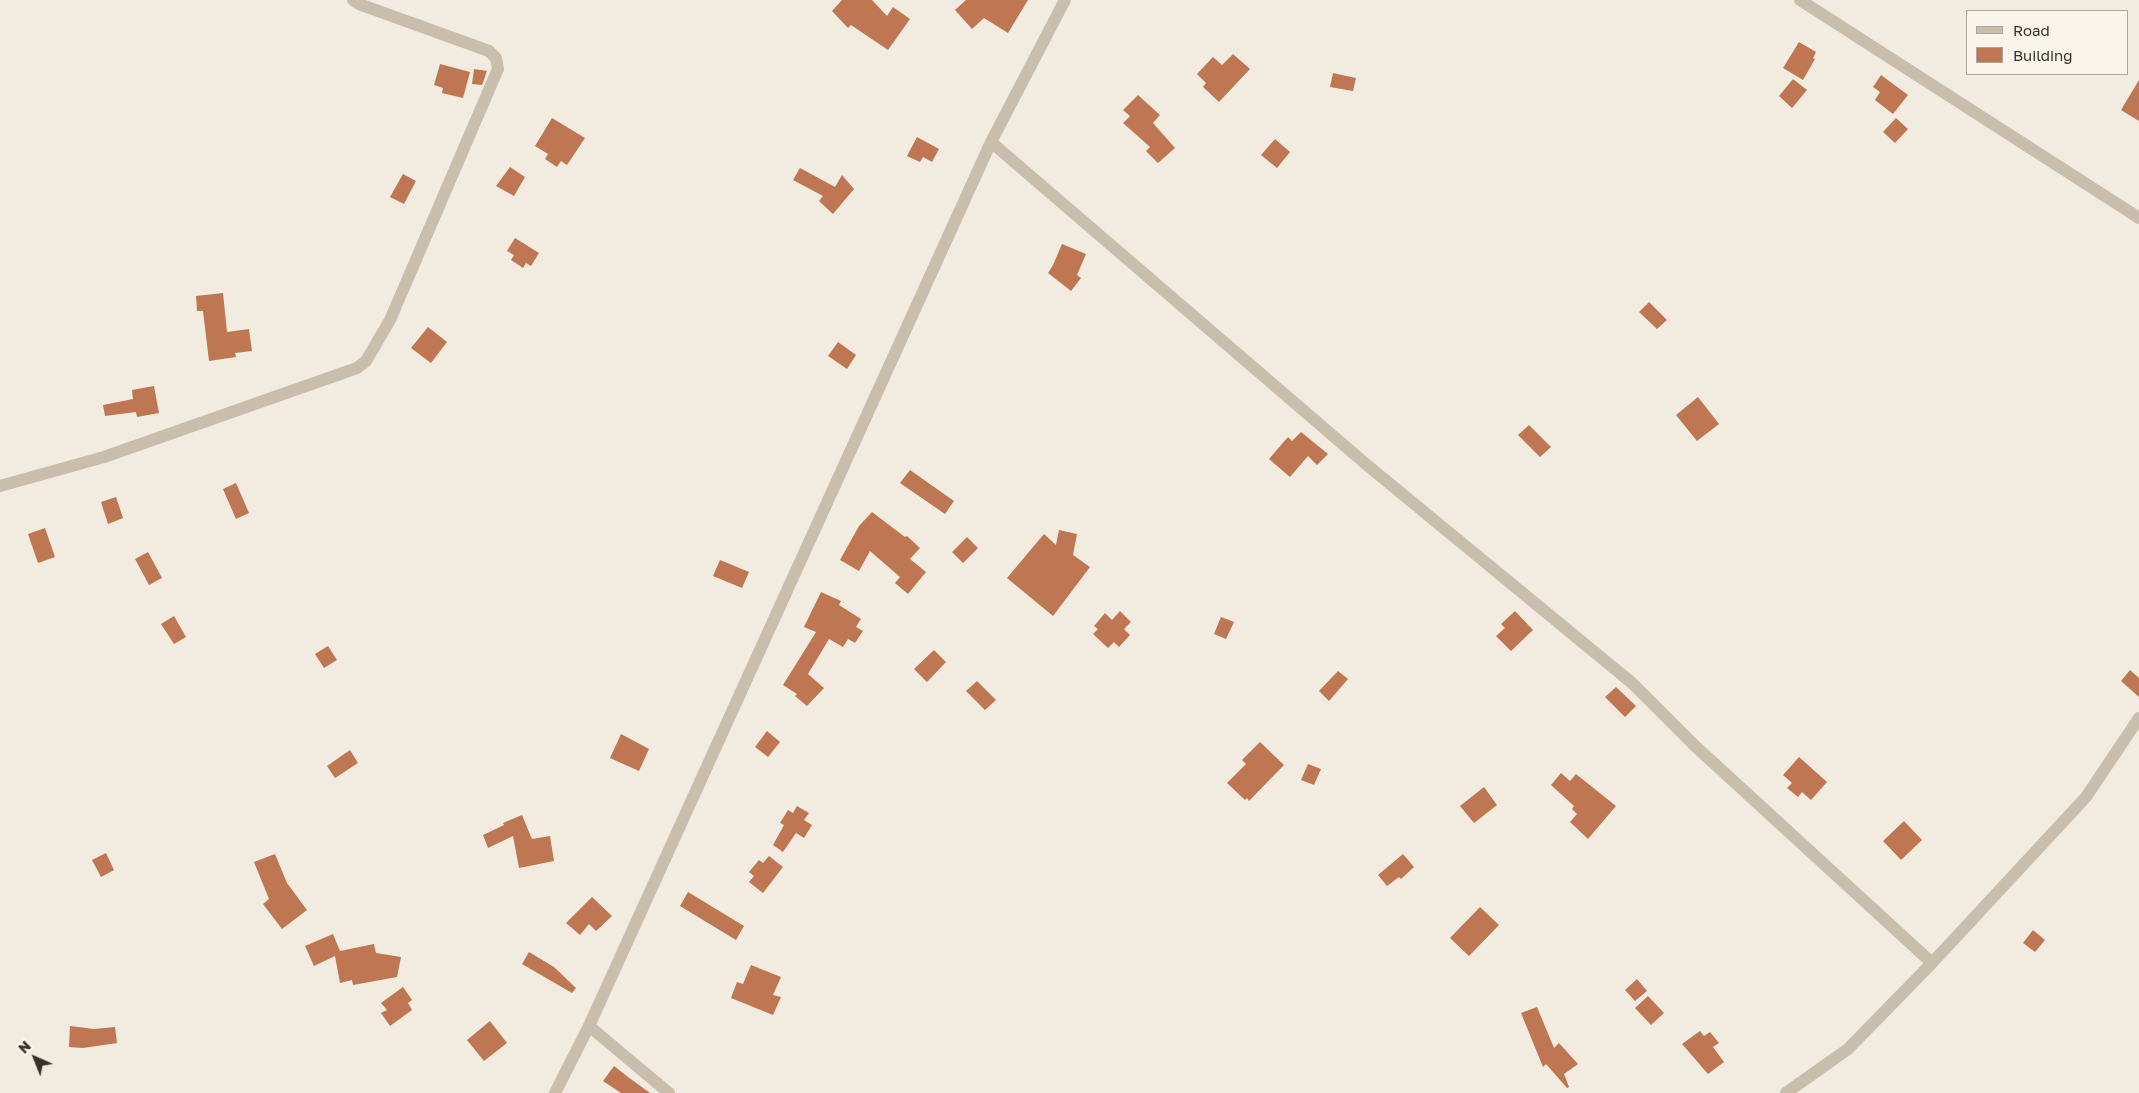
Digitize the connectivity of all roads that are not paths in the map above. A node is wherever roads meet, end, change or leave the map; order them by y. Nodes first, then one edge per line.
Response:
1 (353, 0) edge
2 (1065, 0) edge
3 (1800, 0) edge
4 (990, 142) junction
5 (2139, 218) edge
6 (0, 486) edge
7 (2139, 718) edge
8 (1932, 963) junction
9 (589, 1026) junction
10 (555, 1093) edge
11 (669, 1093) edge
12 (1786, 1093) edge

1 - 6 street
2 - 4 street
3 - 5 street
4 - 8 street
4 - 9 street
7 - 8 street
8 - 12 street
9 - 10 street
9 - 11 street

